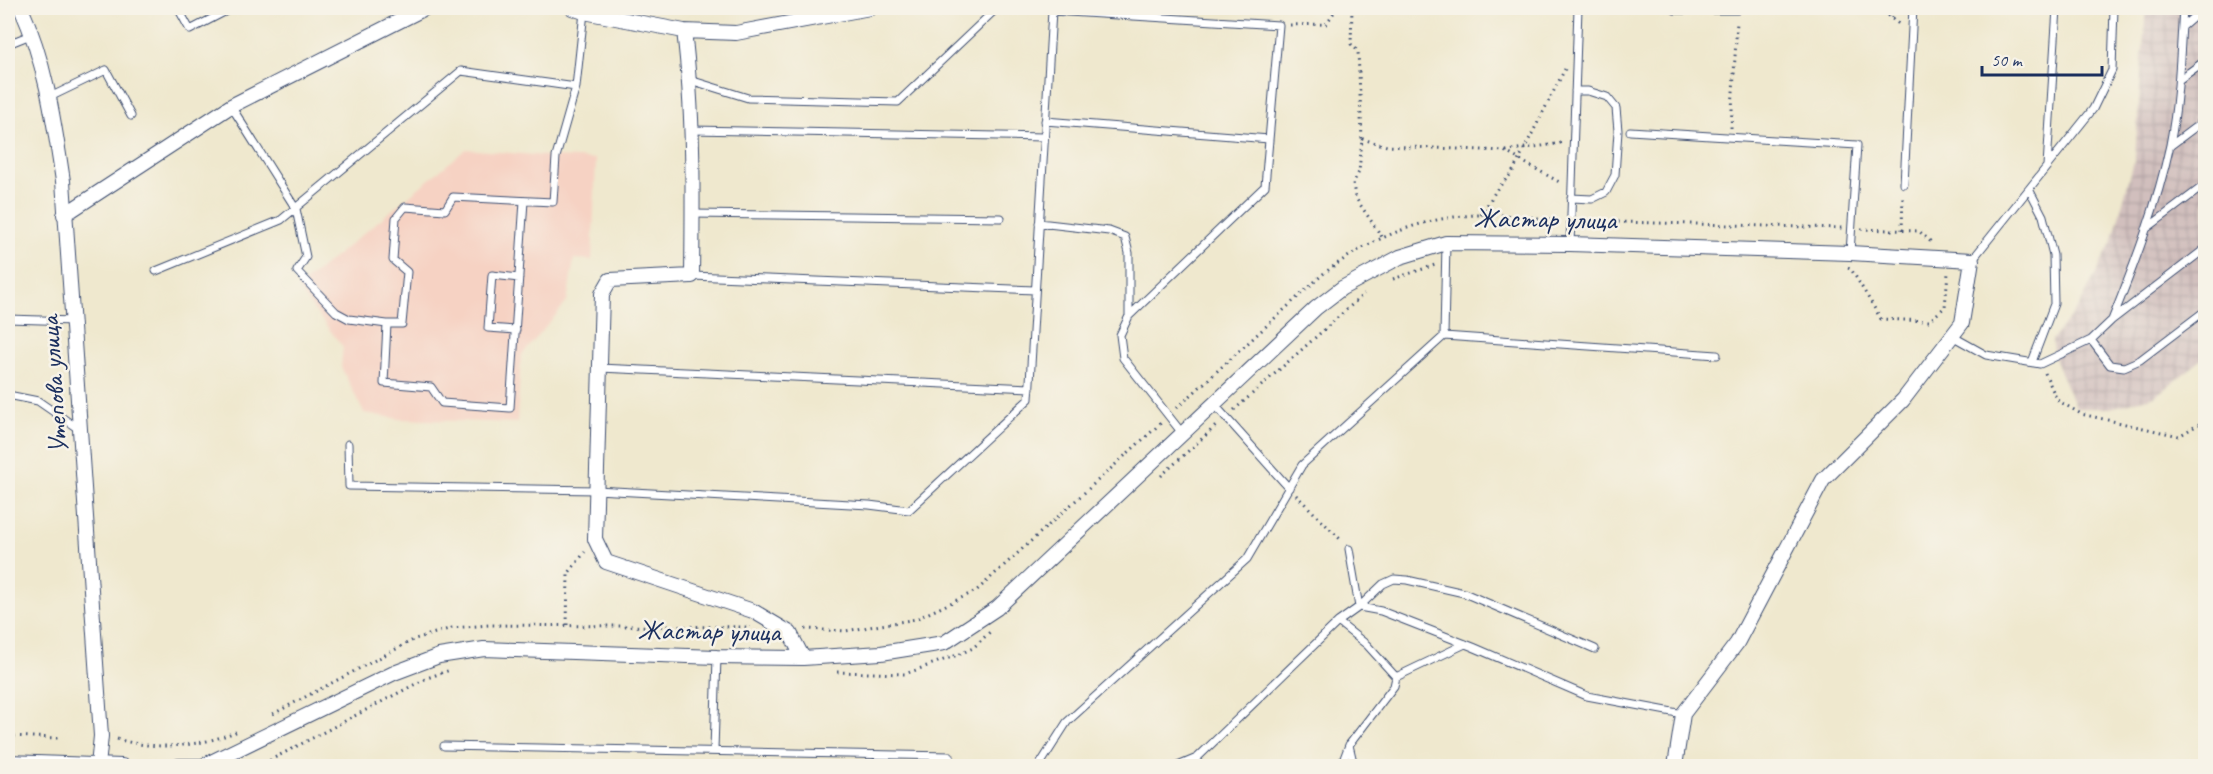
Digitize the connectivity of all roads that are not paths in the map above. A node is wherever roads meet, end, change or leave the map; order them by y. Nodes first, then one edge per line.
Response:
1 (21, 8) edge
2 (178, 8) edge
3 (232, 8) edge
4 (425, 8) edge
5 (870, 8) edge
6 (997, 8) edge
7 (1578, 8) edge
8 (1673, 8) edge
9 (1912, 8) edge
10 (2057, 8) edge
11 (2114, 8) edge
12 (2183, 8) edge
13 (2204, 8) edge
14 (1737, 9) edge
15 (578, 10) edge
16 (1070, 10) edge
17 (2182, 27) junction
18 (684, 31) junction
19 (33, 34) junction
20 (8, 44) edge
21 (2205, 60) edge
22 (2180, 79) junction
23 (690, 80) junction
24 (576, 87) junction
25 (1575, 92) junction
26 (50, 97) junction
27 (231, 106) junction
28 (131, 116) dead end
29 (2205, 118) edge
30 (1045, 121) junction
31 (692, 130) junction
32 (1630, 131) dead end
33 (1044, 137) junction
34 (1269, 139) junction
35 (2170, 146) junction
36 (2047, 166) junction
37 (1904, 184) road end
38 (2205, 184) edge
39 (2029, 189) junction
40 (1571, 194) junction
41 (524, 201) junction
42 (296, 209) junction
43 (693, 214) junction
44 (64, 215) junction
45 (1001, 218) dead end
46 (1039, 223) junction
47 (2146, 228) junction
48 (1446, 243) junction
49 (1570, 244) junction
50 (2205, 248) edge
51 (1850, 253) junction
52 (1972, 260) junction
53 (156, 271) dead end
54 (692, 276) junction
55 (519, 278) junction
56 (1035, 290) junction
57 (2205, 310) edge
58 (1129, 316) junction
59 (8, 319) edge
60 (2112, 320) junction
61 (74, 321) junction
62 (387, 324) junction
63 (516, 330) junction
64 (1444, 336) junction
65 (1952, 336) junction
66 (2091, 340) junction
67 (1717, 356) dead end
68 (2032, 362) junction
69 (600, 368) junction
70 (1030, 388) junction
71 (8, 395) edge
72 (1214, 404) junction
73 (82, 431) junction
74 (1182, 433) junction
75 (348, 444) dead end
76 (1288, 488) junction
77 (596, 490) junction
78 (1349, 549) road end
79 (1359, 607) junction
80 (1338, 622) junction
81 (1465, 644) junction
82 (1595, 649) dead end
83 (717, 657) junction
84 (803, 658) junction
85 (1396, 677) junction
86 (1683, 714) junction
87 (1349, 745) junction
88 (444, 746) dead end
89 (714, 750) junction
90 (950, 756) dead end
91 (8, 762) edge
92 (98, 766) edge
93 (122, 766) edge
94 (179, 766) edge
95 (1039, 766) edge
96 (1178, 766) edge
97 (1341, 766) edge
98 (1354, 766) edge
99 (1675, 766) edge

1 - 19 street, Утепова улица
2 - 3 lane
4 - 27 street
5 - 18 street
6 - 23 lane
7 - 25 lane
8 - 14 lane
9 - 37 lane
10 - 36 lane
11 - 36 lane
12 - 17 lane
13 - 17 lane
15 - 18 street
15 - 24 lane
16 - 30 lane
16 - 34 lane
17 - 22 lane
18 - 23 street
19 - 20 lane
19 - 26 street, Утепова улица
21 - 22 lane
22 - 35 lane
23 - 31 street
24 - 41 lane
24 - 42 lane
25 - 40 lane
25 - 40 lane
26 - 28 lane
26 - 44 street, Утепова улица
27 - 42 lane
27 - 44 street
29 - 35 lane
30 - 33 lane
30 - 34 lane
31 - 33 lane
31 - 43 street
32 - 51 lane
33 - 46 lane
34 - 58 lane
35 - 47 lane
36 - 39 lane
38 - 47 lane
39 - 52 lane
39 - 68 lane
40 - 49 lane
41 - 55 lane
41 - 62 lane
42 - 53 lane
42 - 62 lane
43 - 45 lane
43 - 54 street
44 - 61 street, Утепова улица
46 - 56 lane
46 - 58 lane
47 - 60 lane
48 - 49 street, Жастар улица
48 - 64 lane
48 - 72 street, Жастар улица
49 - 51 street, Жастар улица
50 - 60 lane
51 - 52 street, Жастар улица
52 - 65 street
54 - 56 lane
54 - 69 street
55 - 63 lane
55 - 63 lane
56 - 70 lane
57 - 66 lane
58 - 74 lane
59 - 61 lane
60 - 66 lane
61 - 73 street, Утепова улица
62 - 63 lane
64 - 67 lane
64 - 76 lane
65 - 68 lane
65 - 86 street
66 - 68 lane
69 - 70 lane
69 - 77 street
70 - 77 lane
71 - 73 lane
72 - 74 street, Жастар улица
72 - 76 lane
73 - 92 street, Утепова улица
74 - 84 street, Жастар улица
75 - 77 lane
76 - 95 lane
77 - 84 street
78 - 79 lane
79 - 80 lane
79 - 81 lane
79 - 82 lane
80 - 85 lane
80 - 96 lane
81 - 85 lane
81 - 86 lane
83 - 84 street, Жастар улица
83 - 89 lane
83 - 94 street, Жастар улица
85 - 87 lane
86 - 99 street
87 - 97 lane
87 - 98 lane
88 - 89 lane
89 - 90 lane
91 - 92 street
92 - 93 street

